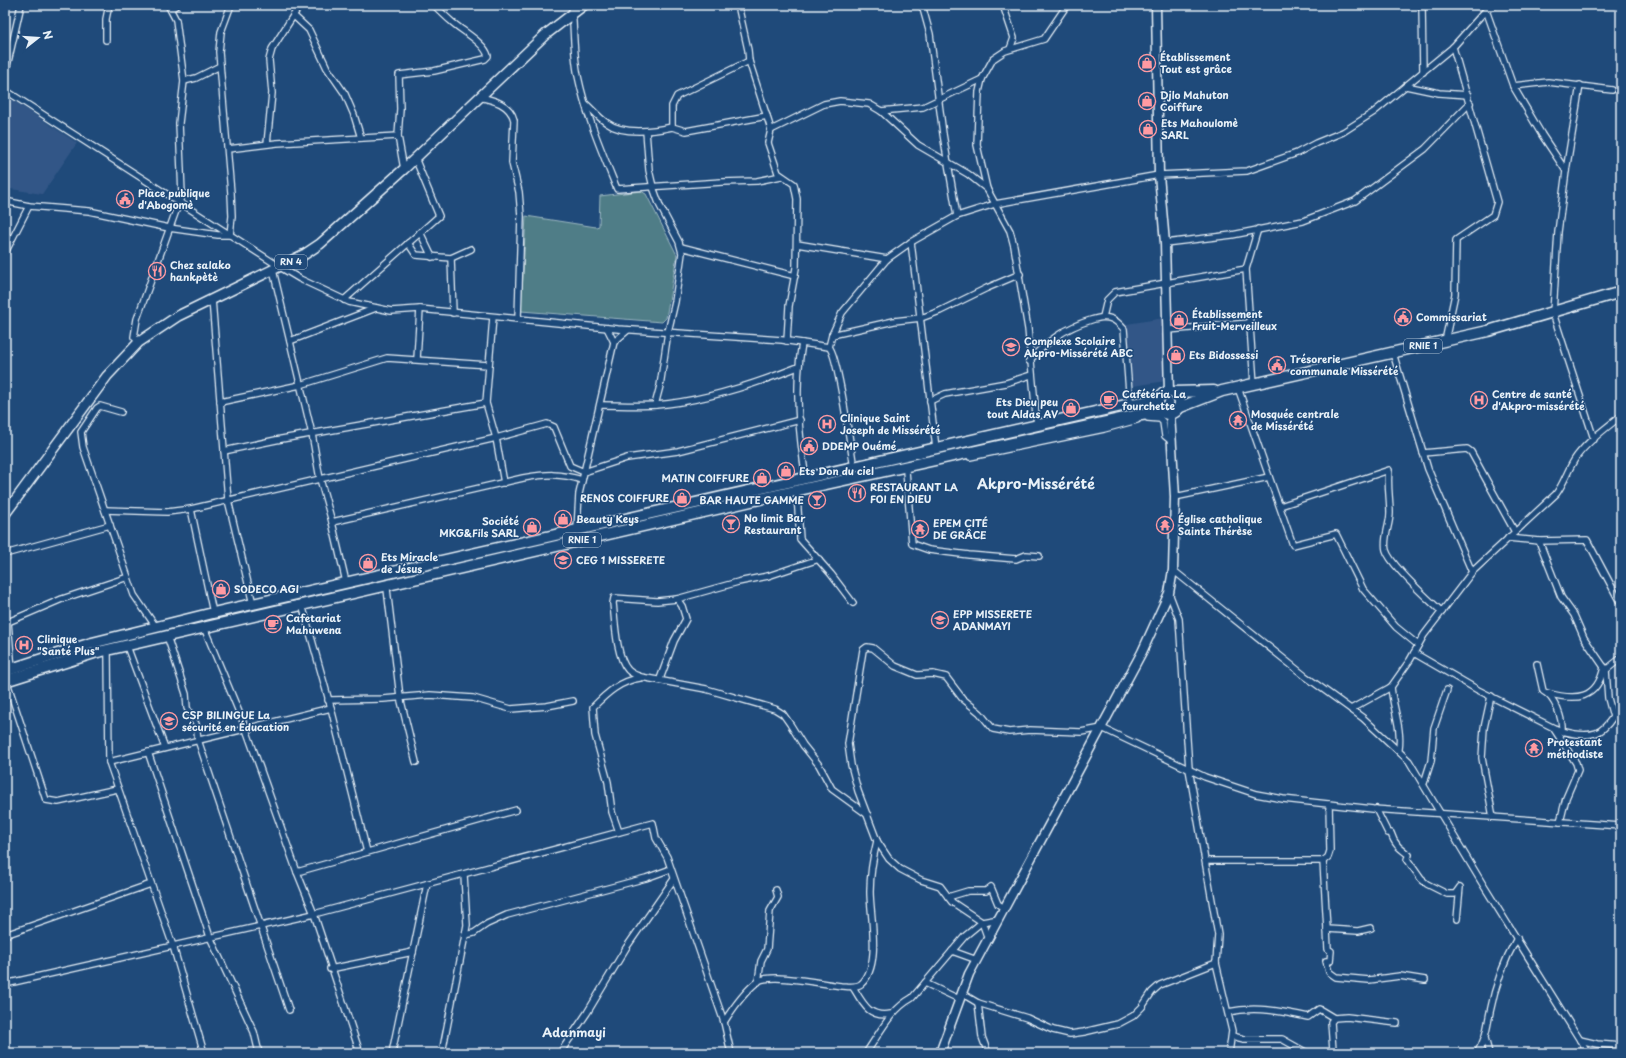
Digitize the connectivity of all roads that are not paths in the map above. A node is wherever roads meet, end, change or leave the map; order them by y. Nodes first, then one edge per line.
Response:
1 (21, 5) edge
2 (109, 5) edge
3 (162, 5) edge
4 (177, 5) edge
5 (231, 5) edge
6 (300, 5) edge
7 (434, 5) edge
8 (584, 5) edge
9 (738, 5) edge
10 (922, 5) edge
11 (1003, 5) edge
12 (1067, 5) edge
13 (1156, 5) edge
14 (1422, 5) edge
15 (1494, 5) edge
16 (170, 6) edge
17 (572, 9) edge
18 (1486, 10) junction
19 (294, 16) junction
20 (1014, 38) junction
21 (106, 40) dead end
22 (1026, 45) junction
23 (1453, 46) junction
24 (1010, 49) junction
25 (749, 61) junction
26 (220, 66) junction
27 (1423, 72) junction
28 (5, 75) edge
29 (982, 79) junction
30 (184, 81) junction
31 (1580, 85) junction
32 (1406, 86) junction
33 (1513, 86) junction
34 (5, 90) edge
35 (1612, 90) dead end
36 (1468, 95) junction
37 (479, 98) junction
38 (938, 100) junction
39 (586, 104) junction
40 (1470, 104) junction
41 (881, 111) junction
42 (767, 116) junction
43 (672, 127) junction
44 (771, 130) junction
45 (646, 131) junction
46 (398, 136) junction
47 (361, 138) junction
48 (267, 144) junction
49 (228, 149) junction
50 (415, 158) junction
51 (949, 165) junction
52 (404, 169) junction
53 (1566, 171) junction
54 (1159, 175) junction
55 (781, 176) junction
56 (653, 188) junction
57 (987, 189) junction
58 (5, 201) edge
59 (179, 202) junction
60 (995, 204) junction
61 (29, 206) junction
62 (957, 216) junction
63 (169, 228) junction
64 (1258, 229) junction
65 (420, 232) junction
66 (230, 235) junction
67 (911, 242) junction
68 (408, 243) junction
69 (1165, 243) junction
70 (797, 244) junction
71 (681, 247) junction
72 (471, 249) dead end
73 (5, 253) edge
74 (432, 257) junction
75 (451, 258) junction
76 (887, 259) junction
77 (1246, 268) junction
78 (276, 269) junction
79 (1020, 274) junction
80 (795, 276) junction
81 (1166, 283) junction
82 (1621, 292) edge
83 (212, 299) junction
84 (344, 300) junction
85 (376, 308) junction
86 (420, 309) junction
87 (453, 313) junction
88 (1553, 313) junction
89 (493, 317) junction
90 (1103, 317) junction
91 (921, 318) junction
92 (518, 319) junction
93 (1249, 323) junction
94 (607, 328) junction
95 (628, 330) junction
96 (1168, 330) junction
97 (668, 332) junction
98 (832, 335) junction
99 (290, 341) junction
100 (787, 341) junction
101 (1445, 341) junction
102 (139, 342) junction
103 (614, 342) junction
104 (802, 343) junction
105 (829, 347) junction
106 (1393, 353) junction
107 (417, 359) junction
108 (1030, 361) junction
109 (488, 365) junction
110 (798, 367) junction
111 (1031, 375) junction
112 (1254, 384) junction
113 (300, 385) junction
114 (1238, 388) junction
115 (1222, 391) junction
116 (1171, 392) junction
117 (1158, 400) junction
118 (930, 401) junction
119 (220, 402) junction
120 (486, 403) junction
121 (1130, 404) junction
122 (600, 405) junction
123 (655, 405) junction
124 (1170, 411) junction
125 (121, 412) dead end
126 (1621, 416) edge
127 (800, 420) junction
128 (1037, 426) junction
129 (312, 434) junction
130 (496, 438) junction
131 (1594, 439) junction
132 (1171, 440) junction
133 (936, 448) junction
134 (224, 451) junction
135 (1423, 453) junction
136 (889, 465) junction
137 (854, 468) junction
138 (906, 471) junction
139 (584, 472) junction
140 (1269, 477) junction
141 (320, 479) junction
142 (806, 479) junction
143 (582, 480) junction
144 (504, 483) junction
145 (798, 493) junction
146 (1175, 497) junction
147 (5, 500) edge
148 (228, 500) junction
149 (1280, 506) junction
150 (191, 509) junction
151 (105, 510) junction
152 (6, 512) edge
153 (332, 522) junction
154 (110, 525) junction
155 (577, 530) junction
156 (1515, 532) junction
157 (1508, 538) junction
158 (1539, 541) junction
159 (5, 554) edge
160 (1039, 556) dead end
161 (819, 559) junction
162 (1173, 570) junction
163 (1472, 572) junction
164 (128, 577) junction
165 (346, 582) junction
166 (387, 589) junction
167 (1169, 593) junction
168 (677, 598) junction
169 (853, 603) dead end
170 (252, 604) junction
171 (1621, 604) edge
172 (303, 608) junction
173 (1442, 612) junction
174 (213, 613) junction
175 (6, 620) edge
176 (156, 627) junction
177 (205, 630) junction
178 (168, 639) junction
179 (1418, 645) junction
180 (128, 649) junction
181 (108, 653) junction
182 (1414, 653) junction
183 (1621, 658) edge
184 (1537, 664) dead end
185 (1605, 668) junction
186 (8, 670) edge
187 (641, 677) junction
188 (660, 679) junction
189 (6, 684) edge
190 (1390, 687) junction
191 (1447, 690) dead end
192 (1547, 693) junction
193 (1491, 696) junction
194 (400, 697) junction
195 (328, 700) junction
196 (573, 701) dead end
197 (331, 708) junction
198 (1351, 709) junction
199 (1102, 728) junction
200 (1554, 728) junction
201 (246, 729) junction
202 (1562, 732) junction
203 (198, 740) junction
204 (165, 748) junction
205 (1399, 750) junction
206 (148, 752) junction
207 (108, 762) junction
208 (416, 762) dead end
209 (1189, 769) junction
210 (1424, 783) junction
211 (117, 789) junction
212 (1329, 804) junction
213 (1376, 809) junction
214 (516, 810) dead end
215 (1441, 813) junction
216 (868, 815) junction
217 (1493, 817) junction
218 (1560, 822) junction
219 (1621, 826) edge
220 (618, 832) junction
221 (878, 841) junction
222 (367, 852) junction
223 (1206, 861) junction
224 (1322, 861) junction
225 (671, 869) junction
226 (296, 872) junction
227 (464, 875) junction
228 (674, 879) junction
229 (152, 884) junction
230 (427, 884) junction
231 (776, 890) dead end
232 (948, 897) junction
233 (1005, 909) junction
234 (314, 914) junction
235 (999, 919) junction
236 (1457, 919) dead end
237 (982, 922) junction
238 (261, 926) junction
239 (1371, 928) dead end
240 (1327, 929) junction
241 (5, 935) edge
242 (465, 935) junction
243 (210, 938) junction
244 (1517, 938) junction
245 (988, 939) junction
246 (173, 946) junction
247 (952, 951) junction
248 (413, 952) junction
249 (977, 960) junction
250 (1216, 963) junction
251 (330, 969) junction
252 (1425, 980) dead end
253 (758, 982) junction
254 (925, 983) junction
255 (5, 984) edge
256 (853, 987) junction
257 (960, 996) junction
258 (978, 1003) junction
259 (289, 1010) dead end
260 (1228, 1012) junction
261 (891, 1014) junction
262 (1334, 1018) junction
263 (724, 1022) junction
264 (1398, 1023) dead end
265 (1232, 1036) junction
266 (1485, 1038) junction
267 (1580, 1040) junction
268 (1621, 1046) edge
269 (204, 1053) edge
270 (259, 1053) edge
271 (360, 1053) edge
272 (392, 1053) edge
273 (442, 1053) edge
274 (561, 1053) edge
275 (731, 1053) edge
276 (866, 1053) edge
277 (940, 1053) edge
278 (988, 1053) edge
279 (1229, 1053) edge
280 (1307, 1053) edge
281 (1330, 1053) edge
282 (1477, 1053) edge
283 (1489, 1053) edge
284 (1588, 1053) edge

1 - 28 street
2 - 21 street
3 - 16 street
4 - 16 street
5 - 26 street
6 - 19 street
7 - 46 street
8 - 17 main road, RN 4
9 - 25 street
10 - 38 street
11 - 20 street
12 - 22 street
13 - 54 main road
14 - 27 street
15 - 18 street
16 - 30 street
17 - 37 main road, RN 4
17 - 39 street
18 - 23 street
18 - 33 street
19 - 47 street
19 - 48 street
20 - 22 street
20 - 24 street
22 - 24 street
23 - 27 street
23 - 36 street
24 - 29 street
25 - 42 street
25 - 43 street
26 - 30 street
26 - 49 street
27 - 32 street
29 - 38 street
29 - 57 street
30 - 59 street
31 - 33 street
31 - 35 street
31 - 53 street
32 - 36 street
32 - 54 street
33 - 53 street
34 - 59 street
36 - 40 street
37 - 50 main road, RN 4
37 - 92 street
38 - 41 street
38 - 51 street
39 - 45 street
39 - 56 street
40 - 64 street
40 - 101 street
41 - 44 street
41 - 51 street
42 - 43 street
42 - 44 street
43 - 45 street
44 - 55 street
45 - 56 street
46 - 47 street
46 - 52 street
47 - 48 street
48 - 49 street
49 - 66 street
50 - 52 main road, RN 4
50 - 65 street
51 - 57 street
51 - 62 street
52 - 78 main road, RN 4
53 - 88 street
54 - 60 street
54 - 69 main road
55 - 56 street
55 - 70 street
56 - 71 street
57 - 60 street
58 - 61 street
59 - 63 street
59 - 66 street
60 - 62 street
60 - 79 street
61 - 63 street
61 - 73 street
62 - 67 street
63 - 66 street
63 - 102 street
64 - 69 street
64 - 77 street
65 - 68 street
65 - 74 street
66 - 78 street
67 - 76 street
67 - 91 street
68 - 74 street
68 - 84 street
69 - 81 main road
70 - 76 street
70 - 80 street
71 - 80 street
71 - 97 street
72 - 75 street
74 - 75 street
75 - 87 street
76 - 98 street
77 - 81 street
77 - 93 street
78 - 83 main road, RN 4
78 - 84 street
78 - 99 street
79 - 91 street
79 - 108 street
80 - 100 street
81 - 90 street
81 - 96 main road
82 - 88 highway, RNIE 1
83 - 102 main road, RN 4
83 - 119 street
84 - 85 street
85 - 86 street
85 - 99 street
86 - 87 street
86 - 107 street
87 - 89 street
88 - 101 highway, RNIE 1
88 - 131 street
89 - 92 street
89 - 109 street
90 - 108 street
90 - 121 street
91 - 98 street
91 - 118 street
92 - 94 street
93 - 96 street
93 - 112 street
94 - 95 street
94 - 103 street
95 - 97 street
95 - 103 street
96 - 116 main road
97 - 100 street
97 - 123 street
98 - 105 street
99 - 113 street
100 - 104 street
101 - 106 highway, RNIE 1
102 - 152 main road, RN 4
103 - 122 street
104 - 105 street
104 - 110 street
105 - 137 street
106 - 112 highway, RNIE 1
106 - 135 street
107 - 109 street
107 - 113 street
108 - 111 street
109 - 120 street
110 - 123 street
110 - 127 street
111 - 118 street
111 - 128 street
112 - 114 highway, RNIE 1
113 - 119 street
113 - 129 street
114 - 115 highway, RNIE 1
114 - 140 street
115 - 116 highway, RNIE 1
115 - 124 highway, RNIE 1
116 - 117 highway, RNIE 1
116 - 124 highway
117 - 121 highway, RNIE 1
117 - 124 highway
118 - 133 street
119 - 134 street
120 - 129 street
120 - 130 street
121 - 128 highway, RNIE 1
122 - 123 street
122 - 139 street
124 - 132 main road
124 - 136 highway, RNIE 1
125 - 151 street
126 - 131 street
127 - 139 street
127 - 142 street
128 - 133 highway, RNIE 1
129 - 134 street
129 - 141 street
130 - 139 street
130 - 141 street
130 - 144 street
131 - 156 street
132 - 138 street
132 - 146 main road
133 - 136 highway, RNIE 1
134 - 148 street
135 - 156 street
135 - 163 street
136 - 137 highway, RNIE 1
136 - 145 highway, RNIE 1
137 - 142 highway, RNIE 1
138 - 145 street
138 - 160 street
139 - 143 street
140 - 146 street
140 - 149 street
141 - 148 street
141 - 153 street
142 - 155 highway, RNIE 1
143 - 144 street
143 - 155 street
144 - 153 street
145 - 161 street
145 - 166 street
145 - 189 highway, RNIE 1
146 - 162 main road
147 - 152 street
148 - 150 street
148 - 170 street
149 - 173 street
149 - 179 street
150 - 151 street
150 - 174 street
151 - 154 street
153 - 165 street
154 - 159 street
154 - 164 street
155 - 165 highway, RNIE 1
156 - 157 street
157 - 158 street
157 - 163 street
158 - 171 street
158 - 185 street
161 - 168 street
161 - 169 street
162 - 167 main road
162 - 198 street
163 - 173 street
164 - 175 street
164 - 176 street
165 - 170 highway, RNIE 1
166 - 172 street
166 - 194 street
167 - 199 main road
167 - 209 street
168 - 187 street
168 - 188 street
170 - 174 highway, RNIE 1
172 - 177 street
172 - 195 street
173 - 179 street
174 - 176 highway, RNIE 1
175 - 186 street
176 - 186 highway, RNIE 1
177 - 178 street
177 - 201 street
178 - 180 street
178 - 203 street
179 - 182 street
180 - 181 street
180 - 204 street
181 - 189 street
181 - 207 street
182 - 190 street
182 - 193 street
183 - 185 street
184 - 192 street
185 - 192 street
185 - 202 street
187 - 188 street
187 - 220 street
188 - 216 street
189 - 211 street
190 - 198 street
190 - 205 street
191 - 210 street
192 - 202 street
193 - 200 street
193 - 217 street
194 - 195 street
194 - 196 street
194 - 208 street
195 - 197 street
197 - 201 street
197 - 222 street
198 - 205 street
199 - 209 street
199 - 216 street
199 - 233 main road
200 - 202 street
200 - 218 street
201 - 203 street
201 - 226 street
203 - 204 street
203 - 238 street
204 - 206 street
205 - 210 street
206 - 207 street
206 - 243 street
207 - 211 street
209 - 212 street
209 - 223 street
210 - 215 street
211 - 229 street
212 - 213 street
212 - 224 street
213 - 215 street
213 - 236 street
214 - 222 street
215 - 217 street
215 - 244 street
216 - 221 street
217 - 218 street
218 - 219 street
220 - 225 street
220 - 227 street
221 - 232 street
221 - 256 street
222 - 226 street
223 - 224 street
223 - 250 street
224 - 240 street
225 - 228 street
225 - 242 street
226 - 234 street
227 - 230 street
227 - 242 street
228 - 263 street
228 - 274 street
229 - 241 street
229 - 246 street
230 - 234 street
230 - 248 street
231 - 253 street
232 - 233 street
232 - 237 street
233 - 235 main road
234 - 238 street
234 - 251 street
235 - 237 street
235 - 245 main road
237 - 245 street
237 - 247 street
238 - 243 street
238 - 259 street
239 - 240 street
240 - 252 street
242 - 273 street
243 - 246 street
243 - 270 street
244 - 266 street
244 - 267 street
245 - 249 main road
246 - 255 street
246 - 269 street
247 - 249 street
247 - 254 street
248 - 251 street
248 - 272 street
249 - 257 main road
250 - 258 street
250 - 260 street
251 - 271 street
253 - 256 street
253 - 263 street
254 - 257 street
254 - 261 street
256 - 261 street
257 - 258 street
257 - 277 main road
258 - 278 street
260 - 262 street
260 - 265 street
261 - 276 street
262 - 264 street
262 - 281 street
263 - 275 street
265 - 279 street
265 - 280 street
266 - 282 street
266 - 283 street
267 - 268 street
267 - 284 street

